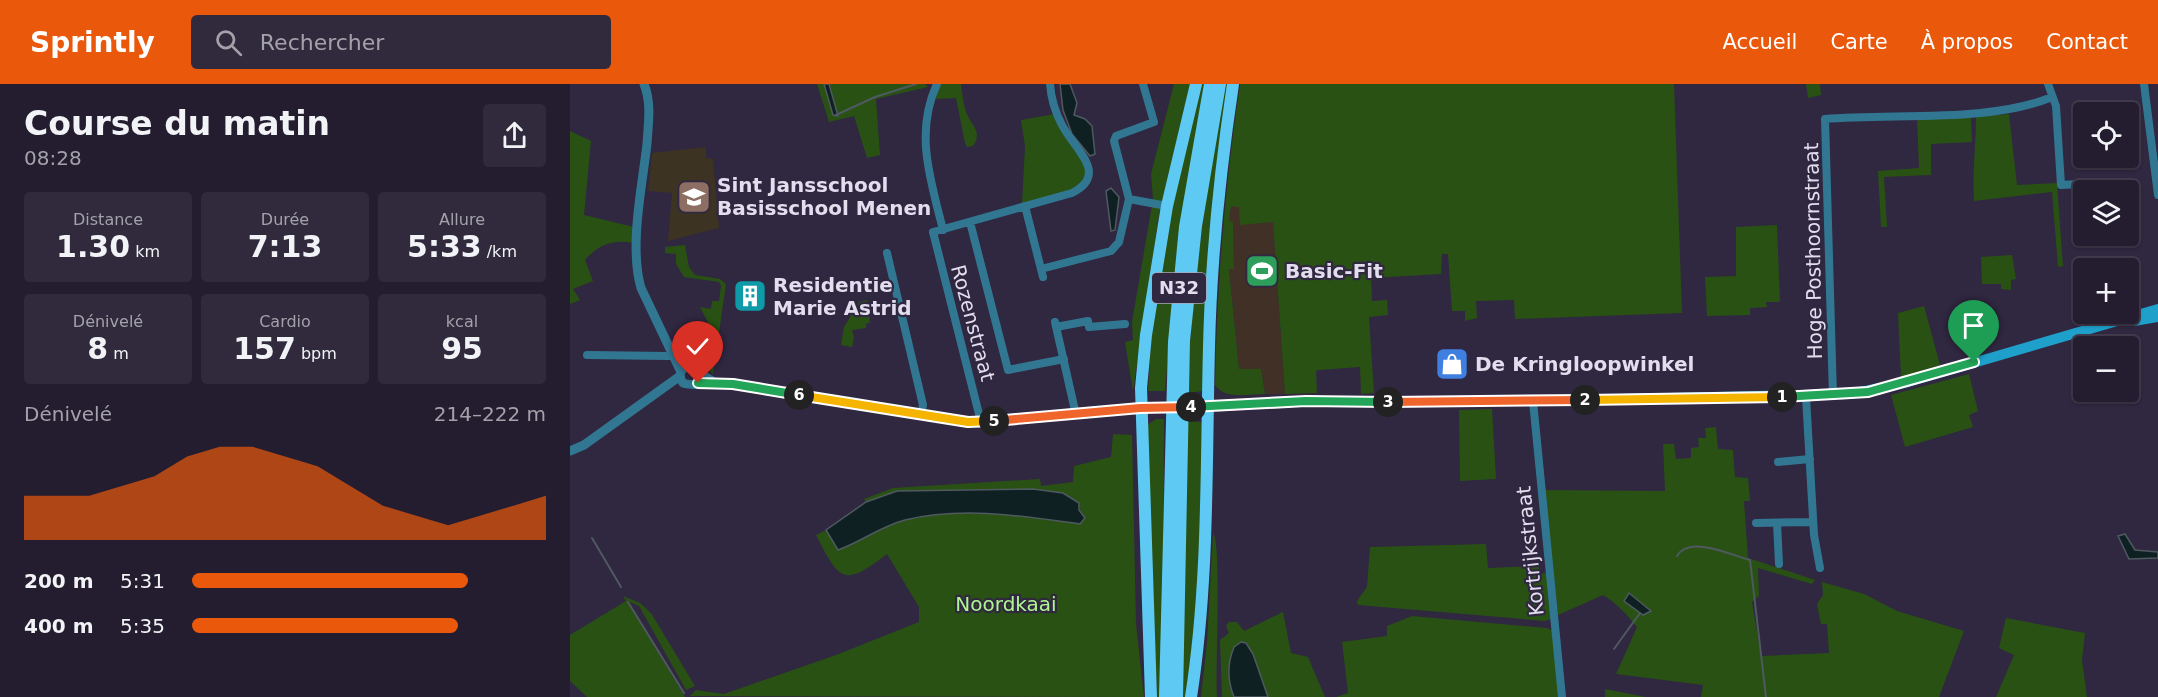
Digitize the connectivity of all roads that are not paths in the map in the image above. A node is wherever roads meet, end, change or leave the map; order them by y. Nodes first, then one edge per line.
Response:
1 (644, 84) edge
2 (937, 84) edge
3 (1050, 84) edge
4 (1143, 84) edge
5 (1196, 84) edge
6 (1210, 84) edge
7 (1220, 84) edge
8 (1233, 84) edge
9 (2048, 84) edge
10 (2144, 84) edge
11 (2052, 97) junction
12 (2154, 112) edge
13 (2073, 184) edge
14 (2158, 195) edge
15 (1129, 199) junction
16 (1025, 206) junction
17 (1167, 206) junction
18 (970, 222) junction
19 (943, 230) junction
20 (887, 253) dead end
21 (2158, 309) edge
22 (2139, 315) edge
23 (2158, 317) edge
24 (2139, 320) edge
25 (1125, 324) dead end
26 (2110, 324) edge
27 (587, 355) dead end
28 (674, 355) junction
29 (1064, 359) junction
30 (683, 374) junction
31 (700, 379) junction
32 (1833, 396) junction
33 (1806, 397) junction
34 (1533, 401) junction
35 (1209, 406) junction
36 (1140, 408) junction
37 (921, 415) junction
38 (1076, 415) junction
39 (981, 422) junction
40 (570, 451) edge
41 (1810, 459) junction
42 (1778, 462) dead end
43 (1812, 522) junction
44 (1756, 523) dead end
45 (1777, 523) junction
46 (1779, 564) dead end
47 (1820, 568) dead end
48 (1151, 697) edge
49 (1165, 697) edge
50 (1177, 697) edge
51 (1191, 697) edge
52 (1562, 697) edge

1 - 28 street
2 - 19 street
3 - 16 street
4 - 15 street
5 - 17 highway
6 - 49 highway, N32
7 - 50 highway, N32
8 - 35 highway
9 - 11 street
10 - 12 street
11 - 13 street
11 - 32 street, Hoge Posthoornstraat
12 - 14 street
15 - 16 street
15 - 17 street
16 - 18 street
17 - 36 highway
18 - 19 street
18 - 29 street
19 - 39 street, Rozenstraat
20 - 37 street
21 - 22 main road
23 - 24 main road
25 - 29 street
26 - 32 main road
27 - 28 street
28 - 30 street
29 - 38 street
30 - 31 street
30 - 31 street
30 - 40 street
31 - 37 street
32 - 33 main road
33 - 34 main road
33 - 41 street
34 - 35 main road
34 - 52 street, Kortrijkstraat
35 - 36 main road, bridge
35 - 51 highway
36 - 38 street
36 - 48 highway
37 - 39 street
38 - 39 street
41 - 42 street
41 - 43 street
43 - 45 street
43 - 47 street
44 - 45 street
45 - 46 street

